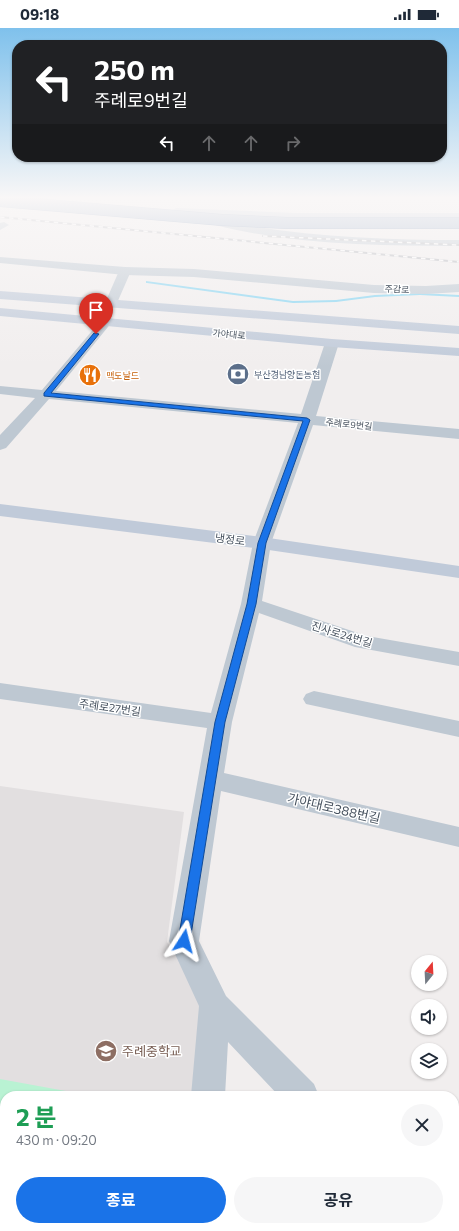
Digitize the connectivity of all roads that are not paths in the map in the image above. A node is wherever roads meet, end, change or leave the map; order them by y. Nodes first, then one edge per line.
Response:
1 (0, 260) edge
2 (125, 271) junction
3 (459, 288) edge
4 (0, 295) edge
5 (111, 303) junction
6 (0, 312) edge
7 (106, 322) junction
8 (459, 330) edge
9 (332, 343) junction
10 (459, 352) edge
11 (0, 390) edge
12 (46, 394) junction
13 (307, 420) junction
14 (459, 434) edge
15 (0, 445) edge
16 (0, 510) edge
17 (262, 543) junction
18 (459, 572) edge
19 (251, 604) junction
20 (459, 659) edge
21 (0, 691) edge
22 (314, 699) dead end
23 (220, 722) junction
24 (459, 729) edge
25 (210, 779) junction
26 (459, 838) edge
27 (215, 1006) junction
28 (208, 1091) edge
29 (297, 1091) edge

1 - 2 street, 주감로
2 - 3 street, 주감로
2 - 5 street
4 - 5 main road, 가야대로
5 - 8 main road, 가야대로
6 - 7 main road, 가야대로
7 - 9 main road, 가야대로
7 - 12 street
9 - 10 main road, 가야대로
9 - 13 street
11 - 12 street, 주례로9번길
12 - 13 street, 주례로9번길
12 - 15 street
13 - 14 street, 주례로9번길
13 - 17 street
16 - 17 main road, 냉정로
17 - 18 main road, 냉정로
17 - 19 street
19 - 20 street, 진사로24번길
19 - 23 street
21 - 23 street, 주례로27번길
22 - 24 street
23 - 25 street
25 - 26 street, 가야대로388번길
25 - 27 street
27 - 28 street
27 - 29 street

